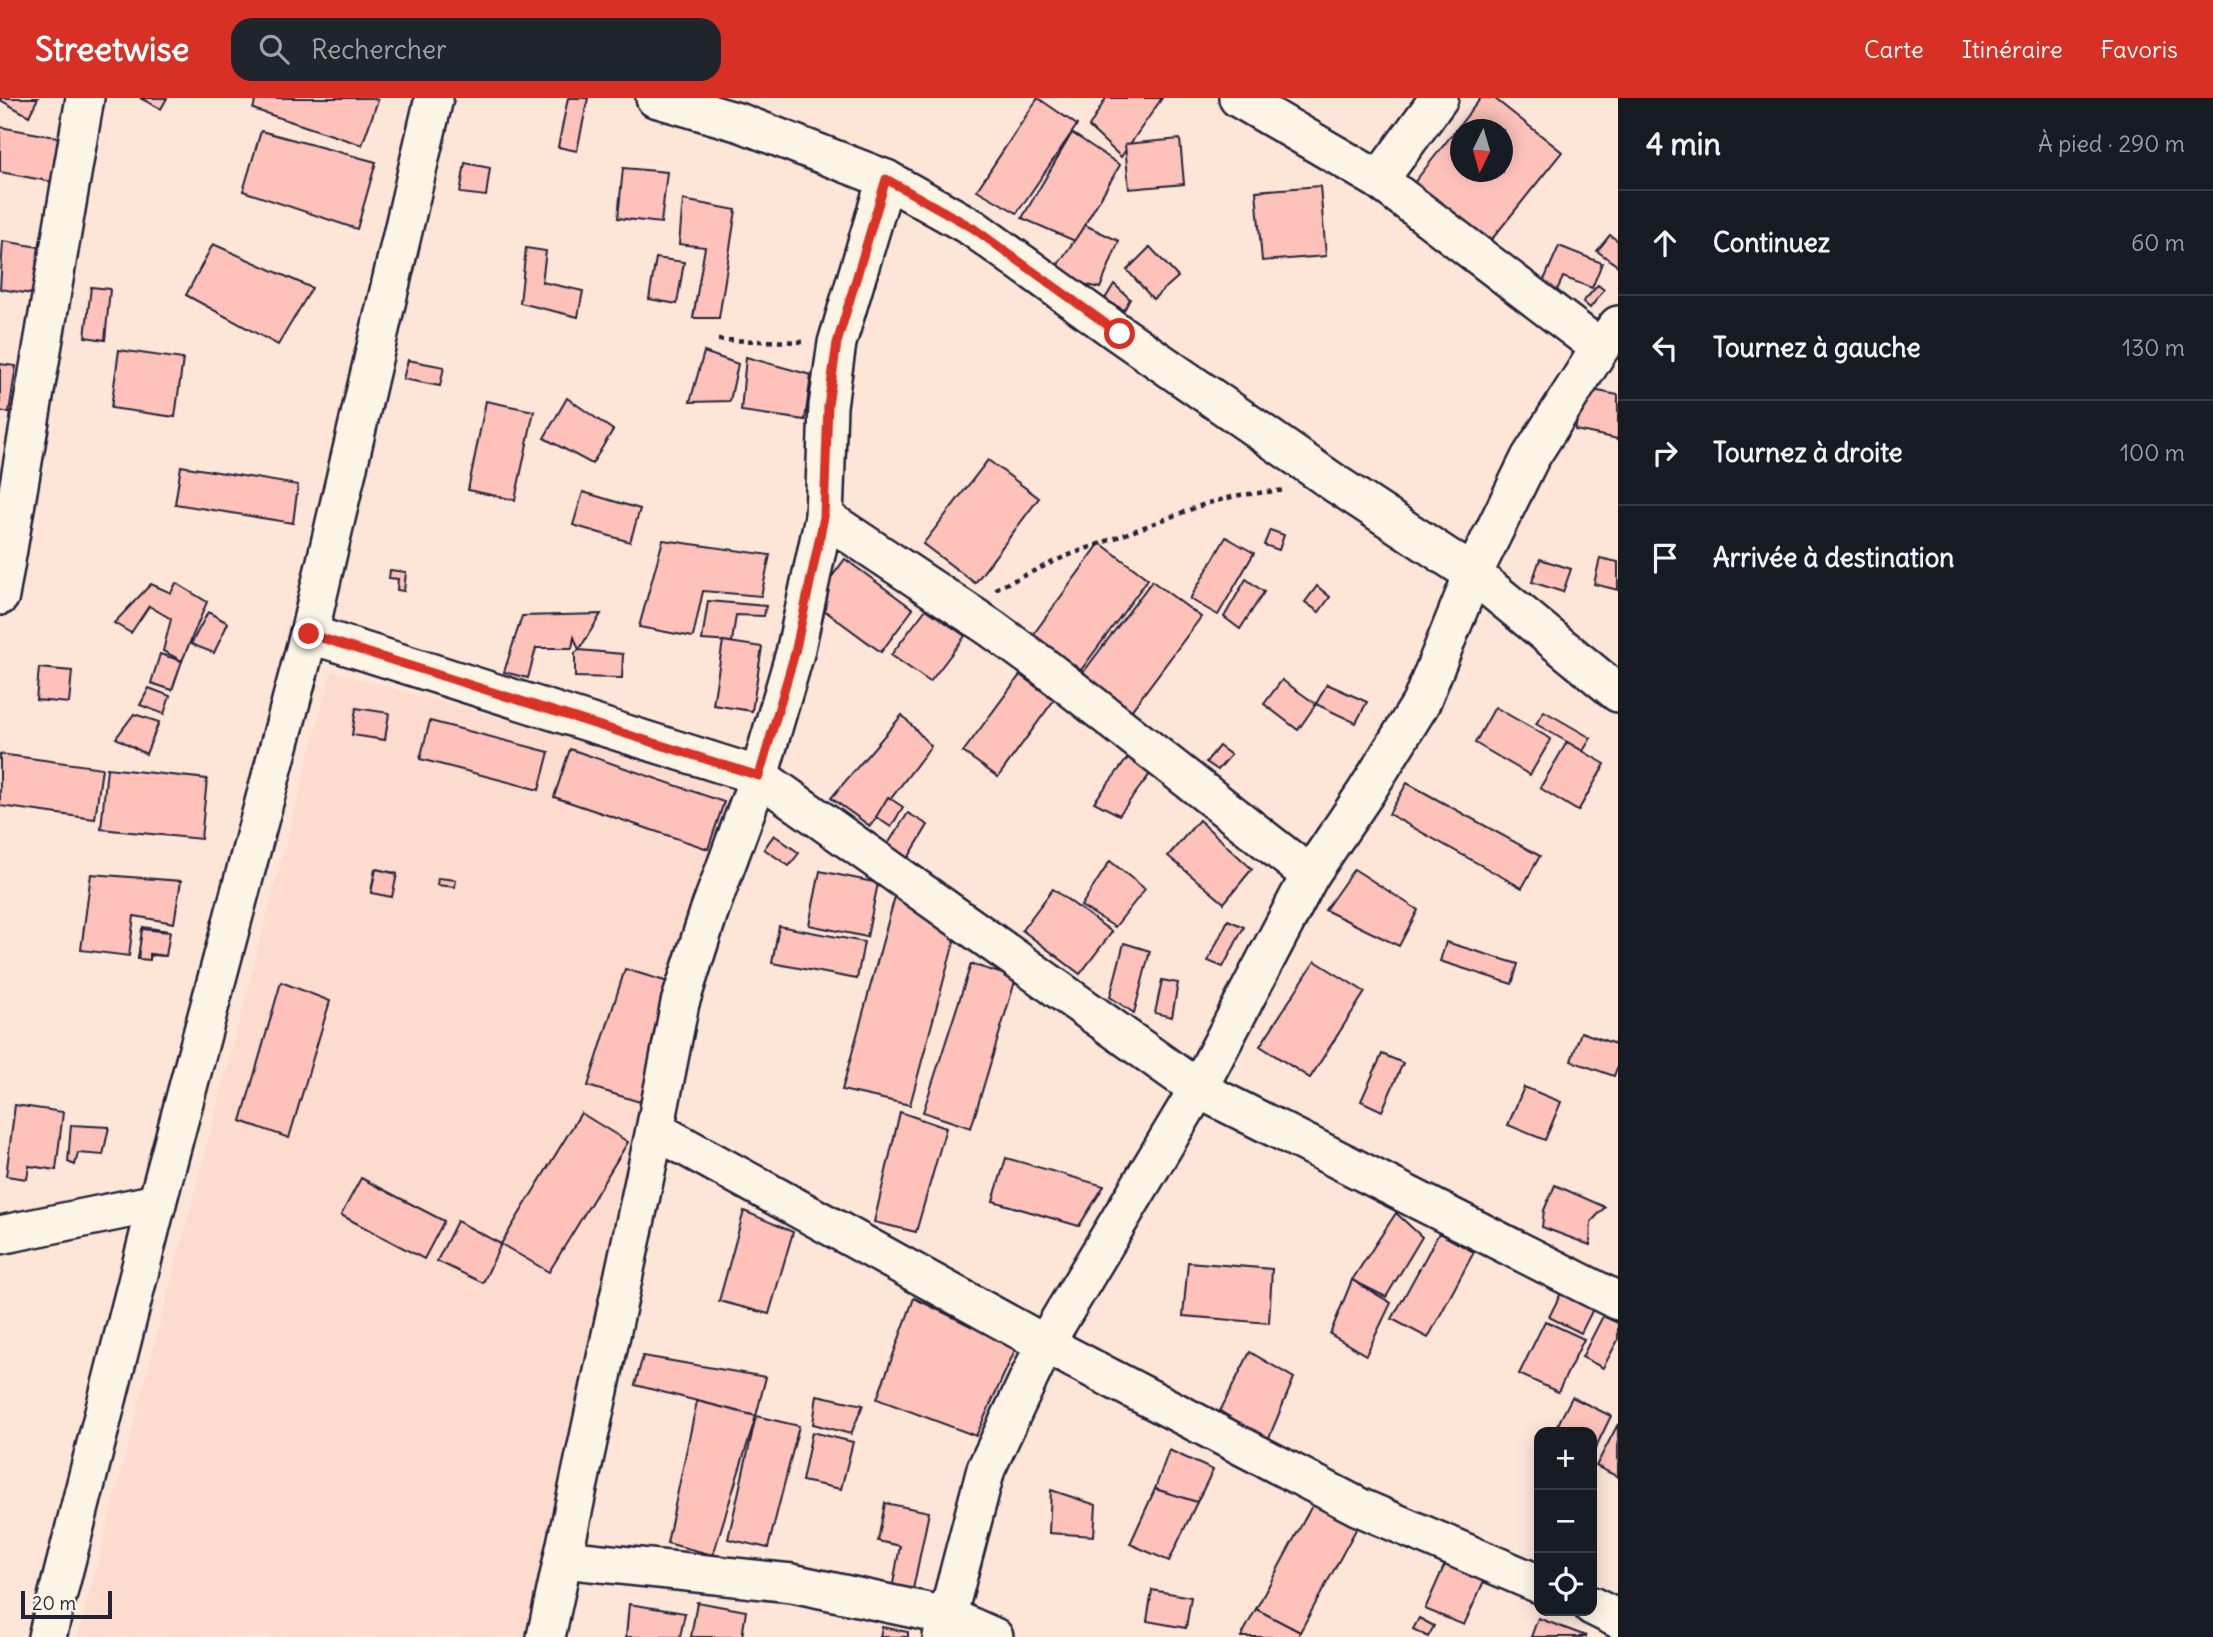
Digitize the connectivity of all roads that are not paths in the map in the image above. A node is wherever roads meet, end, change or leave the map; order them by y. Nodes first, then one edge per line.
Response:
1 (85, 98) edge
2 (434, 98) edge
3 (655, 98) edge
4 (1238, 98) edge
5 (1439, 98) edge
6 (886, 179) junction
7 (1379, 180) junction
8 (1609, 337) edge
9 (824, 517) junction
10 (1473, 574) junction
11 (0, 596) edge
12 (309, 634) junction
13 (1618, 693) edge
14 (759, 776) junction
15 (1310, 875) junction
16 (1198, 1089) junction
17 (655, 1130) junction
18 (157, 1203) junction
19 (0, 1236) edge
20 (1618, 1301) edge
21 (1045, 1344) junction
22 (563, 1559) junction
23 (1534, 1582) edge
24 (1597, 1608) edge
25 (1618, 1619) edge
26 (944, 1627) edge
27 (47, 1637) edge
28 (546, 1637) edge
29 (994, 1637) edge

1 - 11 street
2 - 12 street
3 - 6 street
4 - 7 street
5 - 7 street
6 - 9 street
6 - 10 street
7 - 8 street
8 - 10 street
9 - 14 street
9 - 15 street
10 - 13 street
10 - 15 street
12 - 14 street
12 - 18 street
14 - 16 street
14 - 17 street
15 - 16 street
16 - 20 street
16 - 21 street
17 - 21 street
17 - 22 street
18 - 19 street
18 - 27 street
21 - 23 street
21 - 26 street
22 - 26 street
22 - 28 street
24 - 25 street
26 - 29 street

